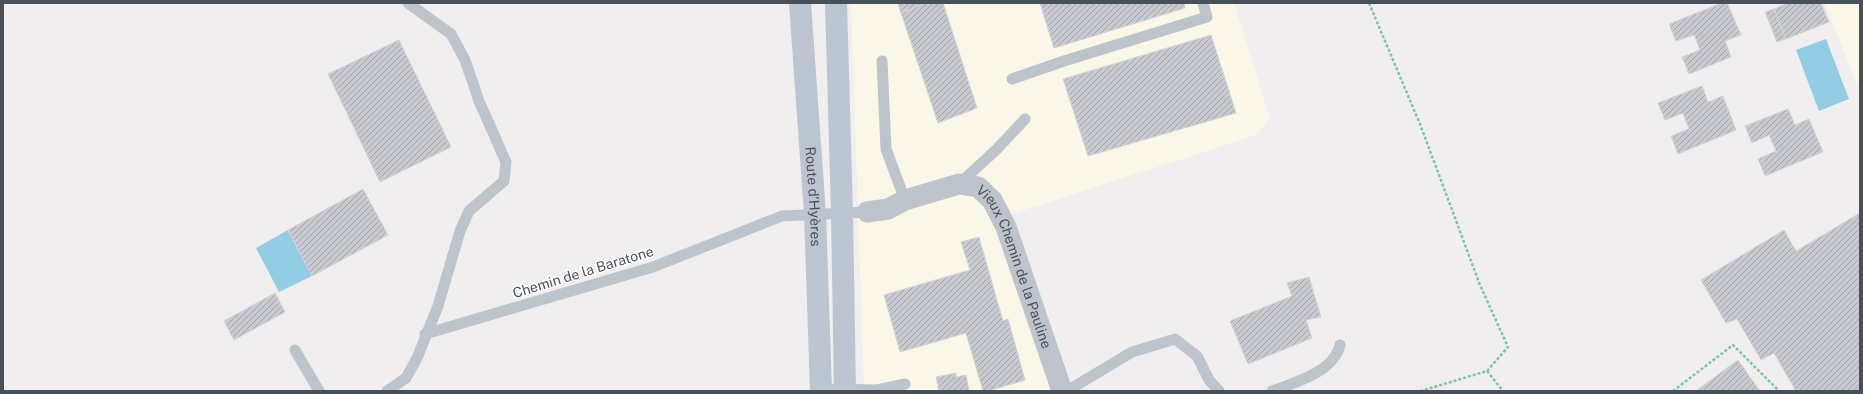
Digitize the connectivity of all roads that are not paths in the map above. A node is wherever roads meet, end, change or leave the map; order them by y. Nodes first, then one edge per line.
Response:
1 (408, 3) edge
2 (800, 3) edge
3 (836, 3) edge
4 (1203, 3) edge
5 (882, 61) dead end
6 (1012, 79) dead end
7 (1025, 119) dead end
8 (959, 184) junction
9 (905, 200) junction
10 (867, 212) joint
11 (842, 213) junction
12 (815, 214) junction
13 (425, 334) junction
14 (1340, 345) dead end
15 (295, 350) dead end
16 (904, 384) dead end
17 (821, 390) edge
18 (845, 390) edge
19 (319, 391) edge
20 (387, 391) edge
21 (1062, 391) edge
22 (1067, 391) edge
23 (1219, 391) edge
24 (1272, 391) edge

1 - 13 lane
2 - 12 main road, Route d'Hyères
3 - 11 main road, Route d'Hyères
4 - 6 lane
5 - 9 lane
7 - 8 lane
8 - 9 street, Vieux Chemin de la Pauline
8 - 21 street, Vieux Chemin de la Pauline
9 - 10 street, Vieux Chemin de la Pauline
10 - 11 lane, Chemin de la Baratone
11 - 12 lane, Chemin de la Baratone
11 - 18 main road, Route d'Hyères
12 - 13 lane, Chemin de la Baratone
12 - 17 main road, Route d'Hyères
13 - 20 lane
14 - 24 lane
15 - 19 lane
16 - 18 lane
17 - 18 lane
22 - 23 lane

